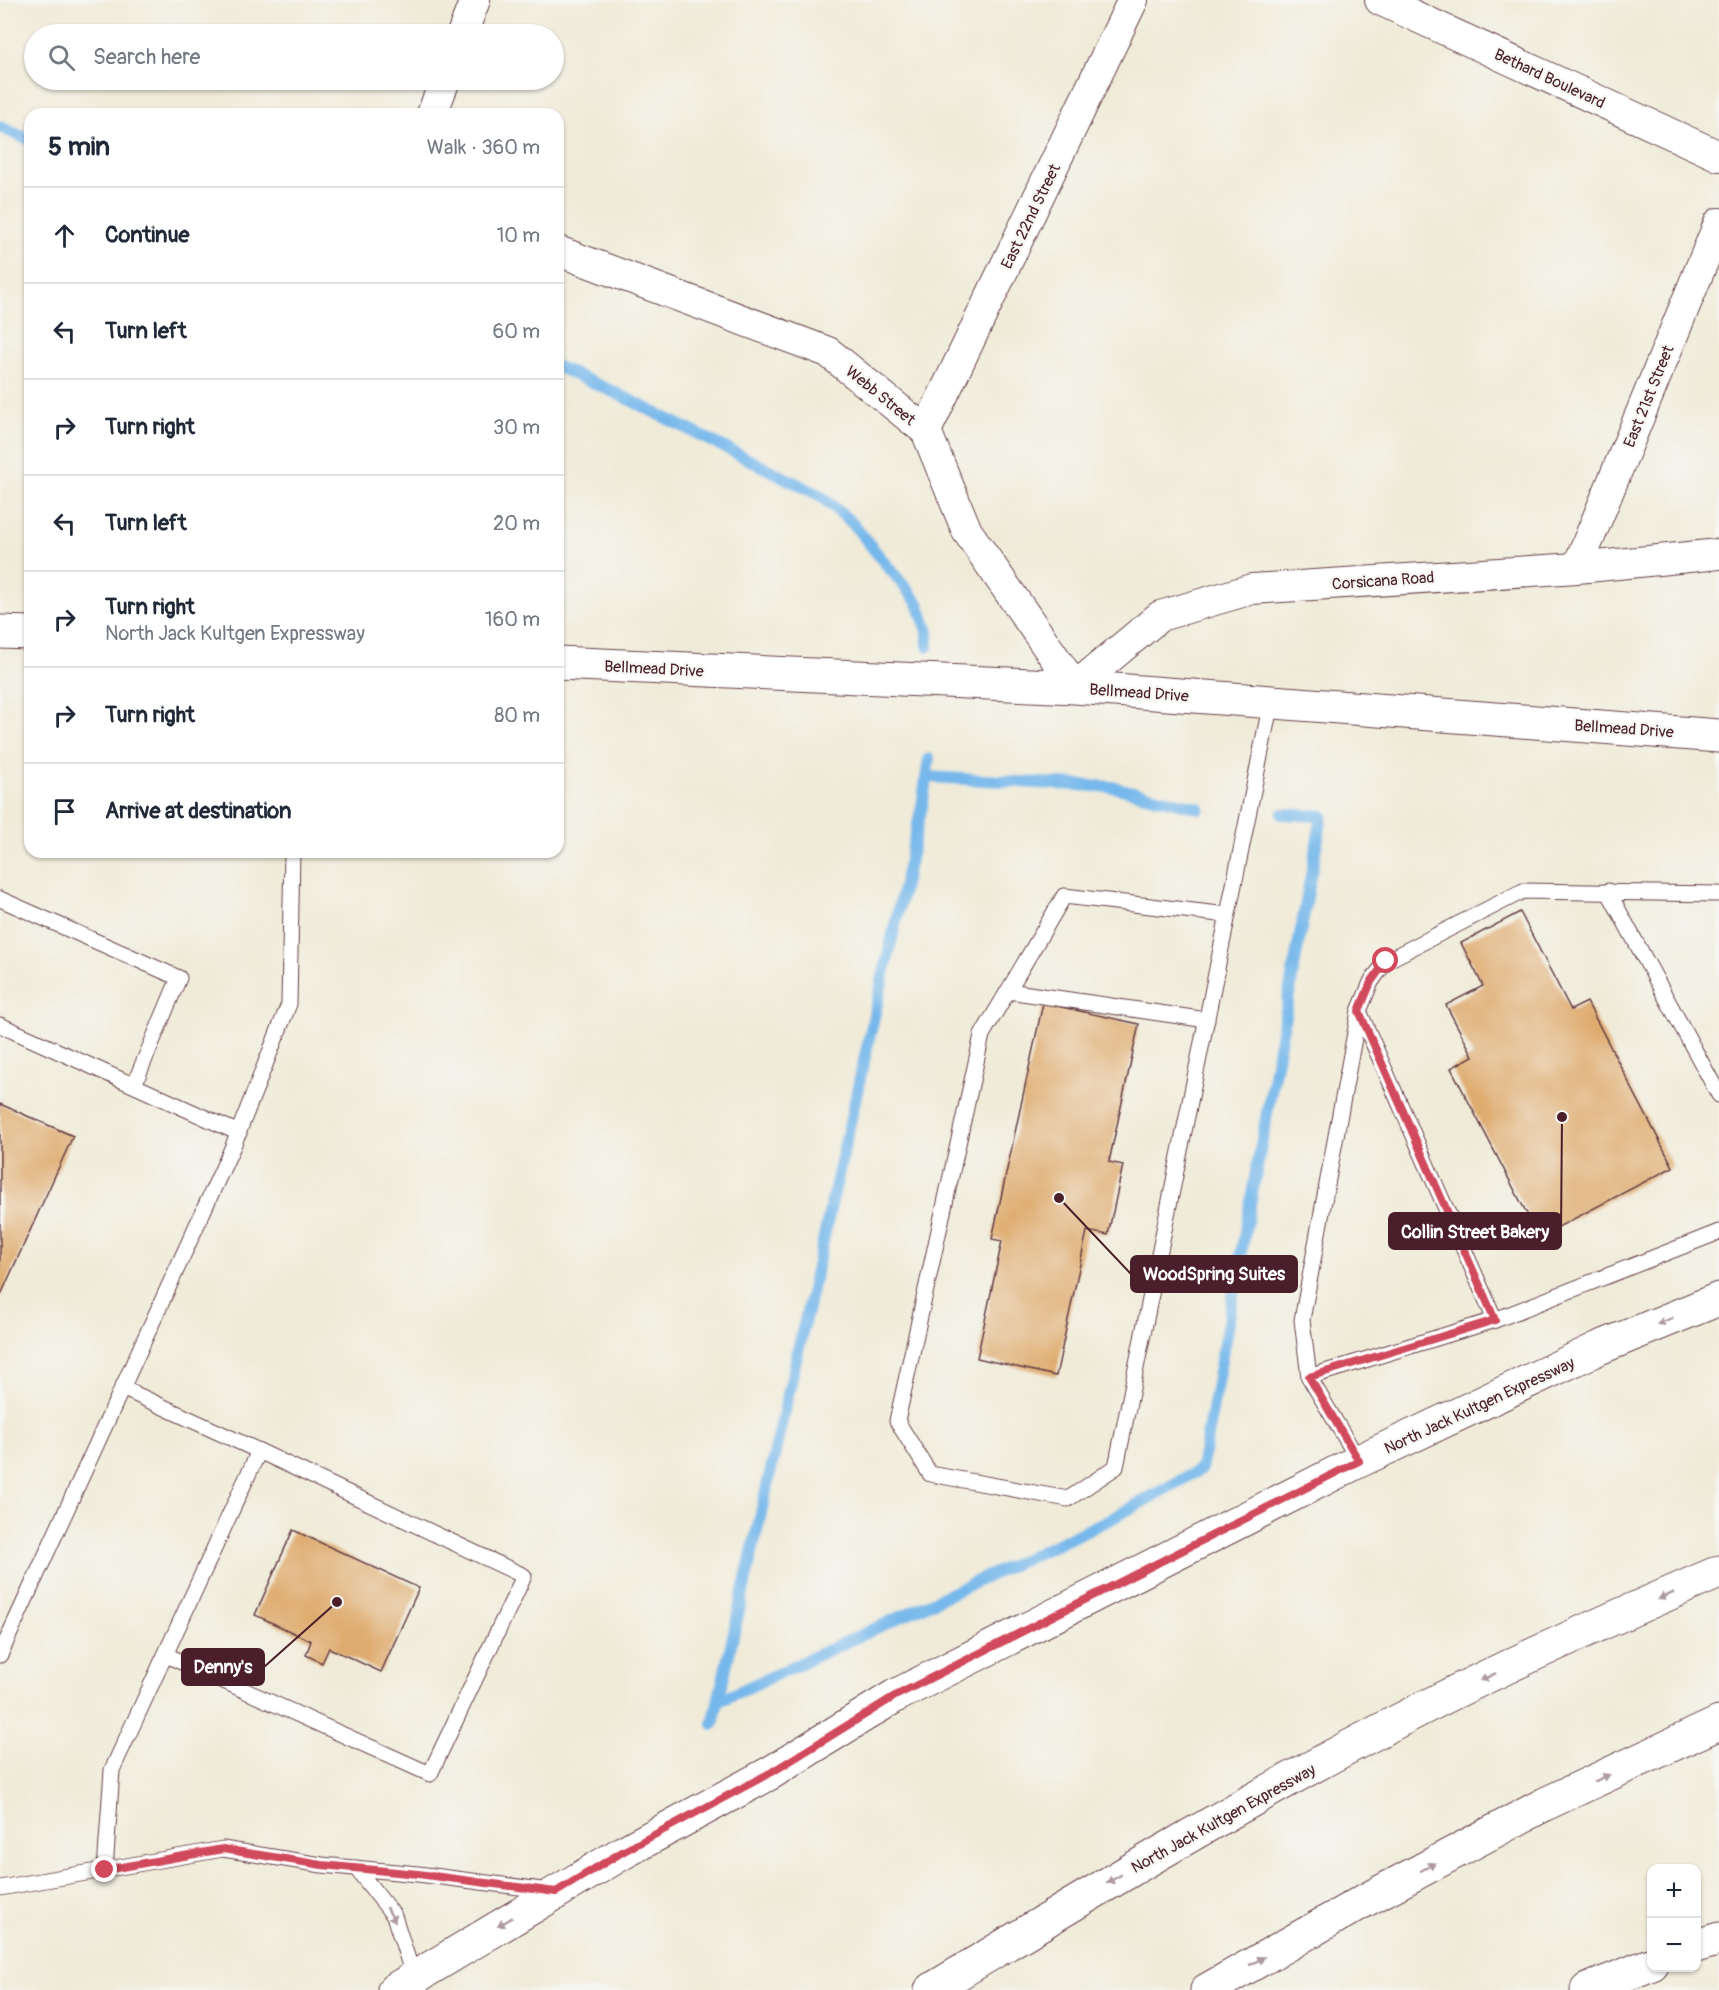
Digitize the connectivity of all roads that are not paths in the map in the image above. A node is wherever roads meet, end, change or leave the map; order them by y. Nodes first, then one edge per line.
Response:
1 (475, 0) edge
2 (1133, 0) edge
3 (1380, 0) edge
4 (466, 24) edge
5 (441, 90) edge
6 (434, 108) edge
7 (1719, 156) edge
8 (1719, 223) edge
9 (564, 253) edge
10 (926, 431) junction
11 (1719, 554) edge
12 (1577, 568) junction
13 (0, 632) edge
14 (24, 633) edge
15 (564, 663) edge
16 (1075, 687) junction
17 (1271, 702) junction
18 (1719, 736) edge
19 (292, 858) edge
20 (1608, 891) junction
21 (1719, 894) edge
22 (0, 899) edge
23 (1228, 915) junction
24 (1008, 991) junction
25 (1359, 1011) junction
26 (1207, 1020) junction
27 (0, 1025) edge
28 (134, 1085) junction
29 (1719, 1095) edge
30 (239, 1133) junction
31 (1719, 1232) edge
32 (1719, 1299) edge
33 (1495, 1320) junction
34 (1309, 1377) junction
35 (123, 1388) junction
36 (259, 1451) junction
37 (1359, 1461) junction
38 (1719, 1572) edge
39 (0, 1655) edge
40 (166, 1655) junction
41 (1719, 1723) edge
42 (356, 1868) junction
43 (105, 1870) junction
44 (0, 1888) edge
45 (556, 1892) junction
46 (1719, 1939) edge
47 (1701, 1944) edge
48 (1647, 1966) edge
49 (404, 1984) edge
50 (931, 1990) edge
51 (1207, 1990) edge
52 (1587, 1990) edge

1 - 4 street
2 - 10 street, East 22nd Street
3 - 7 street, Bethard Boulevard
5 - 6 street
8 - 12 street, East 21st Street
9 - 10 street, Webb Street
10 - 16 street, Webb Street
11 - 12 street, Corsicana Road
12 - 16 street, Corsicana Road
13 - 14 main road
15 - 16 main road, Bellmead Drive
16 - 17 main road, Bellmead Drive
17 - 18 main road, Bellmead Drive
17 - 23 lane
19 - 30 lane
20 - 21 lane
20 - 25 lane
20 - 29 lane
22 - 28 lane
23 - 24 lane
23 - 26 lane
24 - 26 lane
24 - 26 lane
25 - 33 lane
25 - 34 lane
27 - 28 lane
28 - 30 lane
30 - 35 lane
31 - 33 lane
32 -> 37 main road, North Jack Kultgen Expressway
33 - 34 lane
34 - 37 lane
35 - 36 lane
35 - 39 lane
36 - 40 lane
36 - 40 lane
37 - 45 main road, North Jack Kultgen Expressway
38 -> 50 main road, North Jack Kultgen Expressway
40 - 43 lane
51 -> 41 main road
42 - 43 lane
42 - 45 lane
42 -> 49 lane
43 - 44 lane
45 -> 49 main road, North Jack Kultgen Expressway
46 - 47 main road
48 - 52 main road

